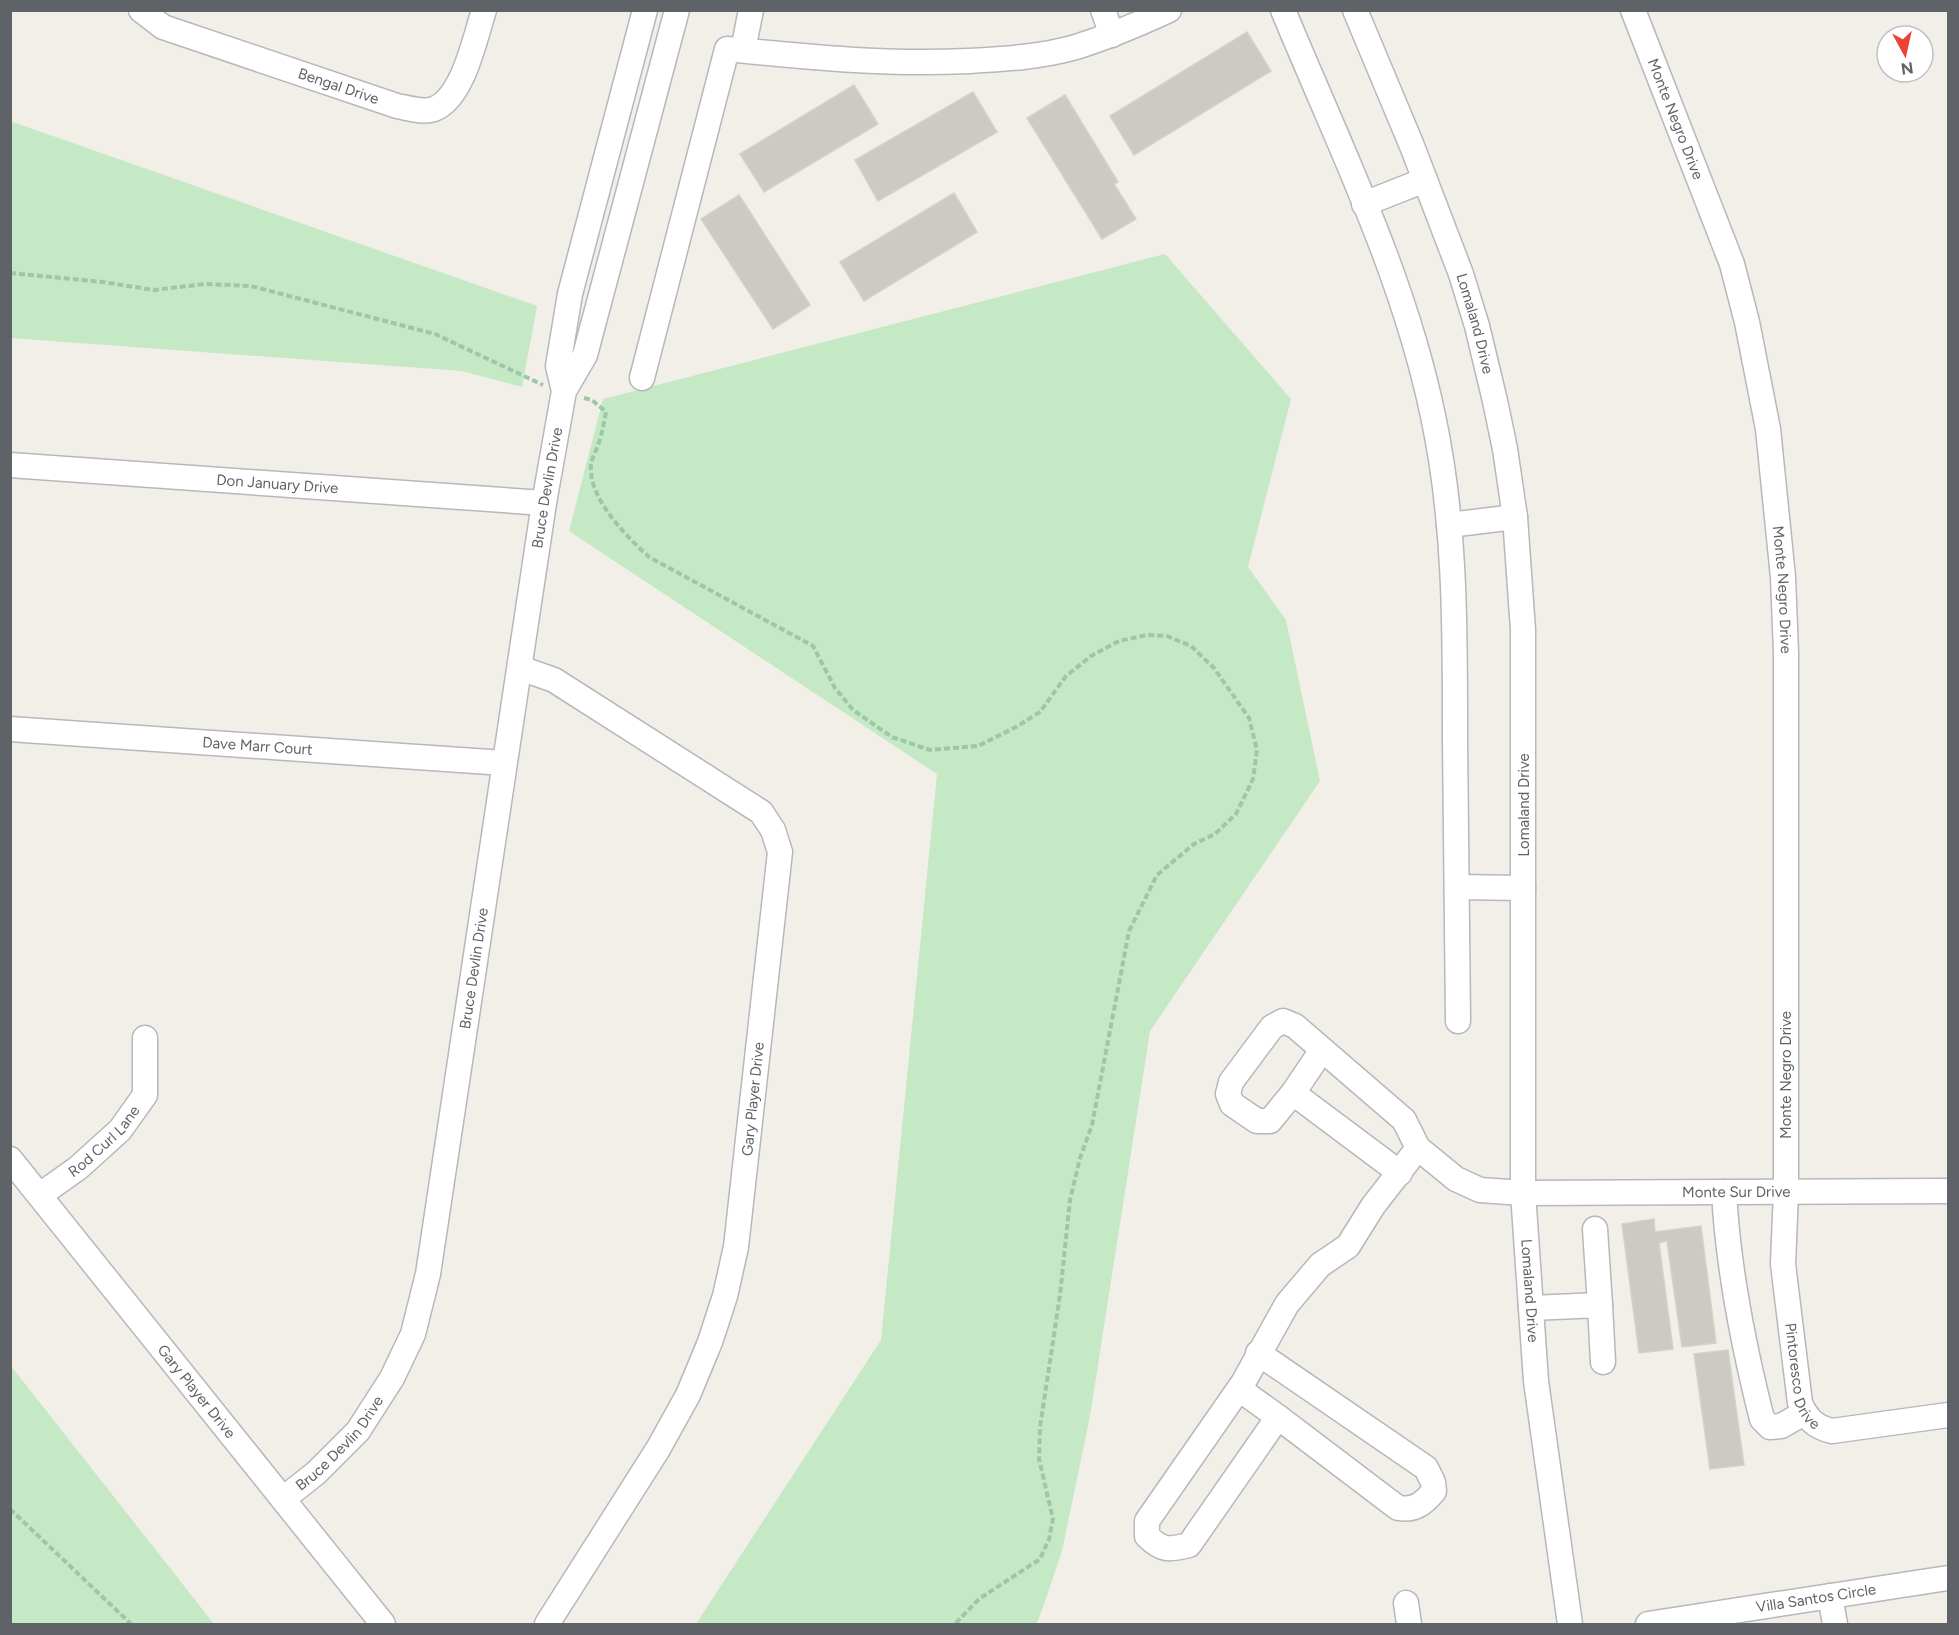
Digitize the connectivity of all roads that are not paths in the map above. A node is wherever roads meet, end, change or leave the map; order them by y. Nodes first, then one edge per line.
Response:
1 (141, 10) edge
2 (484, 10) edge
3 (645, 10) edge
4 (677, 10) edge
5 (751, 10) edge
6 (1103, 10) edge
7 (1169, 10) edge
8 (1283, 10) edge
9 (1354, 10) edge
10 (1633, 10) edge
11 (1112, 35) junction
12 (743, 50) junction
13 (1425, 180) junction
14 (1364, 204) junction
15 (642, 378) dead end
16 (564, 391) junction
17 (10, 465) edge
18 (544, 503) junction
19 (1515, 517) junction
20 (1449, 525) junction
21 (520, 668) junction
22 (10, 729) edge
23 (504, 764) junction
24 (1457, 887) junction
25 (1523, 888) junction
26 (1458, 1021) dead end
27 (145, 1038) dead end
28 (1322, 1050) junction
29 (1293, 1093) junction
30 (1418, 1148) junction
31 (10, 1159) edge
32 (1400, 1173) junction
33 (1948, 1191) edge
34 (1522, 1192) junction
35 (1724, 1192) junction
36 (1786, 1192) junction
37 (40, 1195) junction
38 (1594, 1229) dead end
39 (1600, 1305) junction
40 (1531, 1308) junction
41 (1258, 1353) junction
42 (1603, 1362) dead end
43 (1239, 1389) junction
44 (1804, 1413) junction
45 (1948, 1415) edge
46 (1278, 1417) junction
47 (284, 1499) junction
48 (1948, 1578) edge
49 (1830, 1596) junction
50 (383, 1624) edge
51 (547, 1624) edge
52 (1570, 1624) edge
53 (1648, 1624) edge
54 (1835, 1624) edge

1 - 2 street, Bengal Drive
3 - 16 street, Bruce Devlin Drive
4 - 16 street, Bruce Devlin Drive
5 - 12 street
6 - 11 street
7 - 11 street
8 - 14 street
9 - 13 street, Lomaland Drive
10 - 36 street, Monte Negro Drive
11 - 12 street
12 - 15 street
13 - 14 street
13 - 19 street, Lomaland Drive
14 - 20 street
16 - 18 street, Bruce Devlin Drive
17 - 18 street, Don January Drive
18 - 21 street, Bruce Devlin Drive
19 - 20 street
19 - 25 street, Lomaland Drive
20 - 24 street
21 - 23 street, Bruce Devlin Drive
21 - 51 street, Gary Player Drive
22 - 23 street, Dave Marr Court
23 - 47 street, Bruce Devlin Drive
24 - 25 street
24 - 26 street
25 - 34 street, Lomaland Drive
27 - 37 street, Rod Curl Lane
28 - 29 street
28 - 29 street
28 - 30 street
29 - 32 street
30 - 32 street
30 - 34 street, Monte Sur Drive
31 - 37 street, Gary Player Drive
32 - 41 street
33 - 36 street, Monte Sur Drive
34 - 35 street, Monte Sur Drive
34 - 40 street, Lomaland Drive
35 - 36 street, Monte Sur Drive
35 - 44 street
36 - 44 street, Pintoresco Drive
37 - 47 street, Gary Player Drive
38 - 39 street
39 - 40 street
39 - 42 street
40 - 52 street, Lomaland Drive
41 - 43 street
41 - 46 street
43 - 46 street
43 - 46 street
44 - 45 street, Pintoresco Drive
47 - 50 street, Gary Player Drive
48 - 49 street, Villa Santos Circle
49 - 53 street, Villa Santos Circle
49 - 54 street

